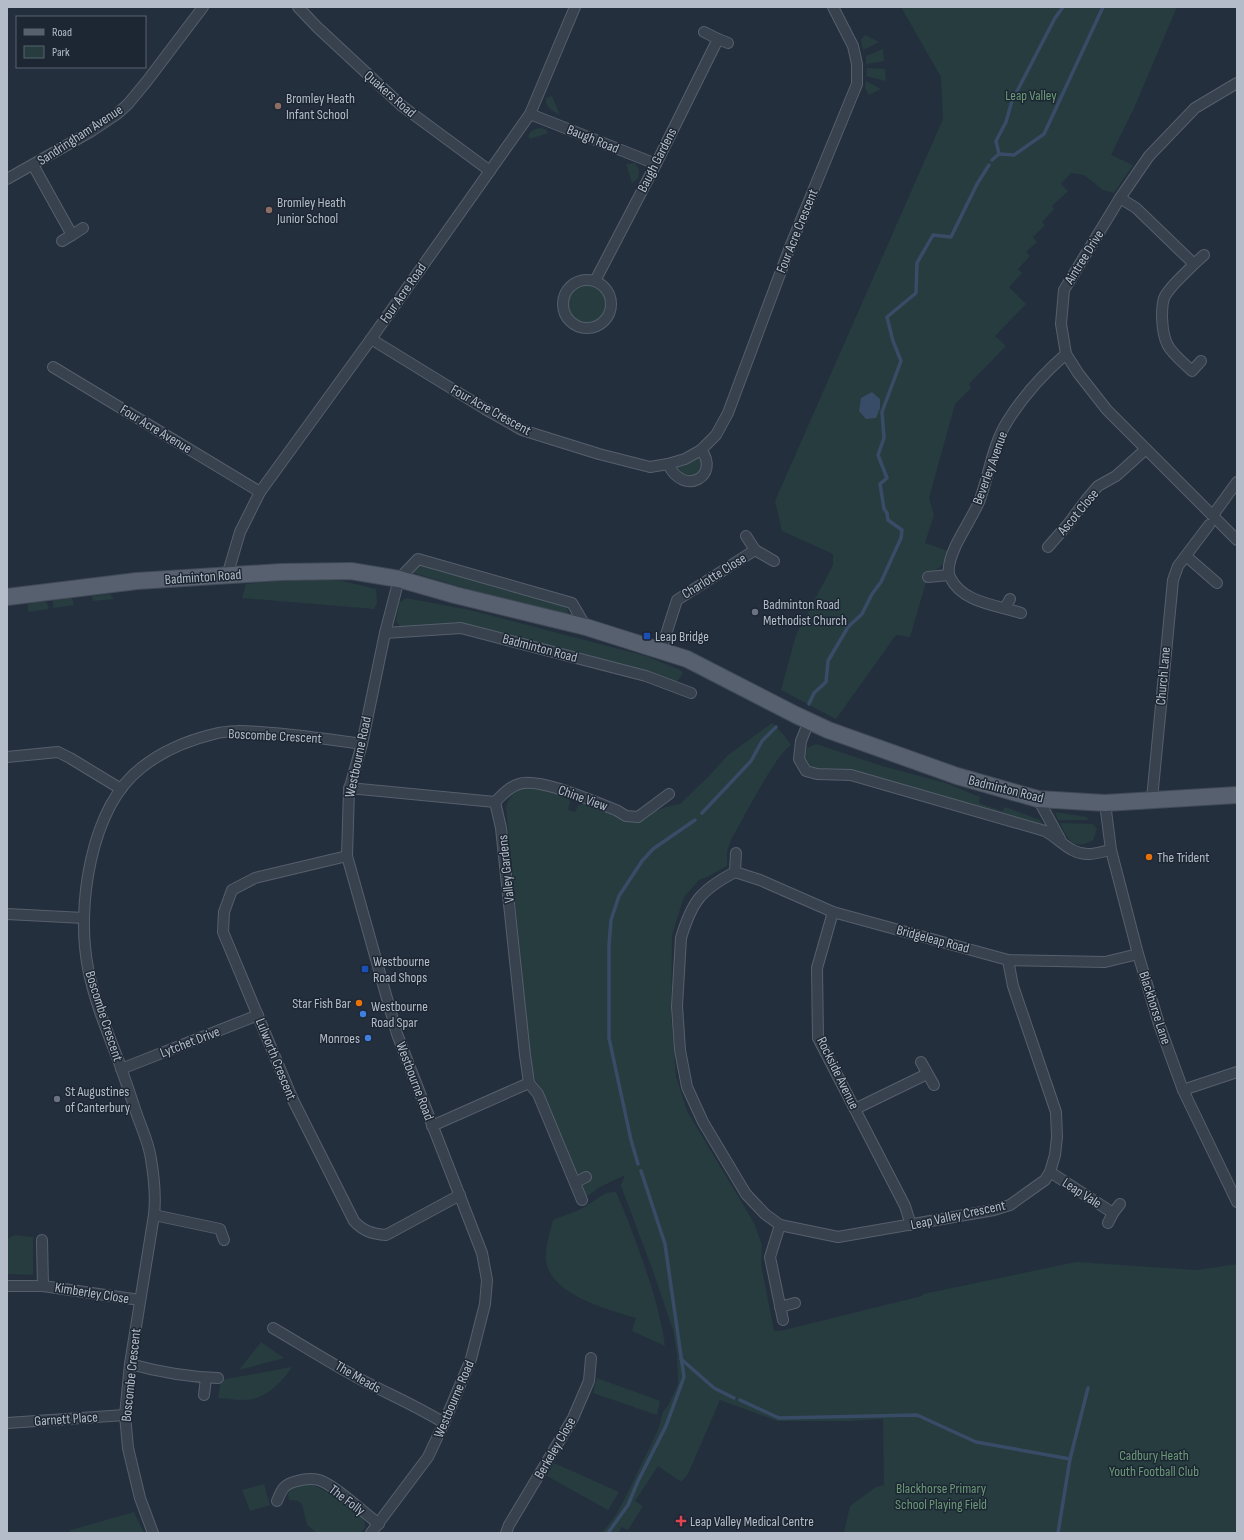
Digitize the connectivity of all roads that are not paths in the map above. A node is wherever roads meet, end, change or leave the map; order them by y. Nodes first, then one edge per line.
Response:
1 (203, 7) edge
2 (298, 7) edge
3 (575, 7) edge
4 (833, 7) edge
5 (704, 32) dead end
6 (718, 39) junction
7 (728, 43) dead end
8 (1237, 83) edge
9 (530, 114) junction
10 (656, 164) junction
11 (33, 166) junction
12 (490, 171) junction
13 (7, 179) edge
14 (1120, 198) junction
15 (83, 228) dead end
16 (72, 235) junction
17 (62, 241) dead end
18 (1204, 255) dead end
19 (1194, 264) junction
20 (595, 281) junction
21 (371, 339) junction
22 (1066, 354) junction
23 (1201, 361) dead end
24 (52, 367) dead end
25 (1146, 449) junction
26 (701, 450) junction
27 (668, 464) junction
28 (1237, 482) edge
29 (260, 492) junction
30 (1213, 515) junction
31 (1209, 525) dead end
32 (746, 536) dead end
33 (1237, 540) edge
34 (1048, 547) dead end
35 (756, 550) junction
36 (1186, 556) junction
37 (774, 562) dead end
38 (949, 575) junction
39 (227, 576) junction
40 (928, 577) dead end
41 (399, 579) junction
42 (1217, 583) dead end
43 (7, 597) edge
44 (1021, 613) dead end
45 (586, 627) junction
46 (385, 633) junction
47 (660, 650) junction
48 (691, 693) dead end
49 (809, 721) junction
50 (362, 744) junction
51 (7, 757) edge
52 (349, 788) junction
53 (121, 789) junction
54 (669, 794) dead end
55 (1237, 795) edge
56 (1038, 799) junction
57 (1152, 799) junction
58 (495, 802) junction
59 (1105, 803) junction
60 (1062, 842) junction
61 (1111, 850) junction
62 (736, 854) dead end
63 (347, 856) junction
64 (735, 872) junction
65 (833, 912) junction
66 (7, 914) edge
67 (84, 918) junction
68 (1138, 954) junction
69 (1008, 960) junction
70 (258, 1015) junction
71 (921, 1062) dead end
72 (121, 1069) junction
73 (1237, 1072) edge
74 (927, 1074) junction
75 (529, 1083) junction
76 (934, 1085) dead end
77 (1183, 1090) junction
78 (855, 1109) junction
79 (432, 1126) junction
80 (1050, 1172) junction
81 (586, 1177) dead end
82 (576, 1182) junction
83 (460, 1195) junction
84 (582, 1200) dead end
85 (1237, 1202) edge
86 (1120, 1204) dead end
87 (1113, 1213) junction
88 (154, 1215) junction
89 (1108, 1223) dead end
90 (780, 1225) junction
91 (911, 1225) junction
92 (42, 1240) dead end
93 (224, 1240) dead end
94 (7, 1286) edge
95 (44, 1286) junction
96 (140, 1300) junction
97 (795, 1304) dead end
98 (780, 1307) junction
99 (783, 1320) dead end
100 (273, 1328) dead end
101 (591, 1358) dead end
102 (130, 1364) junction
103 (206, 1378) junction
104 (218, 1378) dead end
105 (204, 1395) dead end
106 (125, 1415) junction
107 (7, 1423) edge
108 (444, 1423) junction
109 (277, 1502) dead end
110 (379, 1524) junction
111 (153, 1533) edge
112 (371, 1533) edge
113 (506, 1533) edge

1 - 11 street, Sandringham Avenue
2 - 12 street, Quakers Road
3 - 9 street, Four Acre Road
4 - 26 street, Four Acre Crescent
5 - 6 street
6 - 7 street
6 - 10 street, Baugh Gardens
8 - 14 street, Aintree Drive
9 - 10 street, Baugh Road
9 - 12 street, Four Acre Road
10 - 20 street, Baugh Gardens
11 - 13 street, Sandringham Avenue
11 - 16 street
12 - 21 street, Four Acre Road
14 - 19 street
14 - 22 street, Aintree Drive
15 - 16 street
16 - 17 street
18 - 19 street
19 - 23 street
20 - 20 street
21 - 27 street, Four Acre Crescent
21 - 29 street, Four Acre Road
22 - 25 street, Aintree Drive
22 - 38 street, Beverley Avenue
24 - 29 street, Four Acre Avenue
25 - 30 street, Aintree Drive
25 - 34 street, Ascot Close
26 - 27 street, Four Acre Crescent
26 - 27 street
28 - 30 street
29 - 39 street, Four Acre Road
30 - 33 street, Aintree Drive
31 - 36 street, Church Lane
32 - 35 street, Charlotte Close
35 - 37 street, Charlotte Close
35 - 47 street, Charlotte Close
36 - 42 street
36 - 57 street, Church Lane
38 - 40 street
38 - 44 street
39 - 41 main road, Badminton Road
39 - 43 main road, Badminton Road
41 - 45 main road, Badminton Road
41 - 45 street
41 - 46 street, Westbourne Road
45 - 47 main road, Badminton Road
46 - 48 street, Badminton Road
46 - 50 street, Westbourne Road
47 - 49 main road, Badminton Road
49 - 56 main road, Badminton Road
49 - 60 street, Badminton Road
50 - 52 street, Westbourne Road
50 - 53 street, Boscombe Crescent
51 - 53 street
52 - 58 street
52 - 63 street, Westbourne Road
53 - 67 street, Boscombe Crescent
54 - 58 street, Chine View
55 - 57 main road, Badminton Road
56 - 59 main road, Badminton Road
56 - 60 street
57 - 59 main road, Badminton Road
58 - 75 street, Valley Gardens
59 - 61 street, Blackhorse Lane
60 - 61 street, Badminton Road
61 - 68 street, Blackhorse Lane
62 - 64 street
63 - 70 street, Lulworth Crescent
63 - 79 street, Westbourne Road
64 - 65 street, Bridgeleap Road
64 - 90 street, Leap Valley Crescent
65 - 69 street, Bridgeleap Road
65 - 78 street, Rockside Avenue
66 - 67 street
67 - 72 street, Boscombe Crescent
68 - 69 street, Bridgeleap Road
68 - 77 street, Blackhorse Lane
69 - 80 street, Leap Valley Crescent
70 - 72 street, Lytchet Drive
70 - 83 street, Lulworth Crescent
71 - 74 street
72 - 88 street, Boscombe Crescent
73 - 77 street
74 - 76 street
74 - 78 street
75 - 79 street
75 - 82 street, Valley Gardens
77 - 85 street, Blackhorse Lane
78 - 91 street, Rockside Avenue
79 - 83 street, Westbourne Road
80 - 87 street, Leap Vale
80 - 91 street, Leap Valley Crescent
81 - 82 street
82 - 84 street, Valley Gardens
83 - 108 street, Westbourne Road
86 - 87 street, Leap Vale
87 - 89 street, Leap Vale
88 - 93 street
88 - 96 street, Boscombe Crescent
90 - 91 street, Leap Valley Crescent
90 - 98 street
92 - 95 street, Kimberley Close
94 - 95 street, Kimberley Close
95 - 96 street, Kimberley Close
96 - 102 street, Boscombe Crescent
97 - 98 street
98 - 99 street
100 - 108 street, The Meads
101 - 113 street, Berkeley Close
102 - 103 street
102 - 106 street, Boscombe Crescent
103 - 104 street
103 - 105 street
106 - 107 street, Garnett Place
106 - 111 street, Boscombe Crescent
108 - 110 street, Westbourne Road
109 - 110 street, The Folly
110 - 112 street, Westbourne Road

